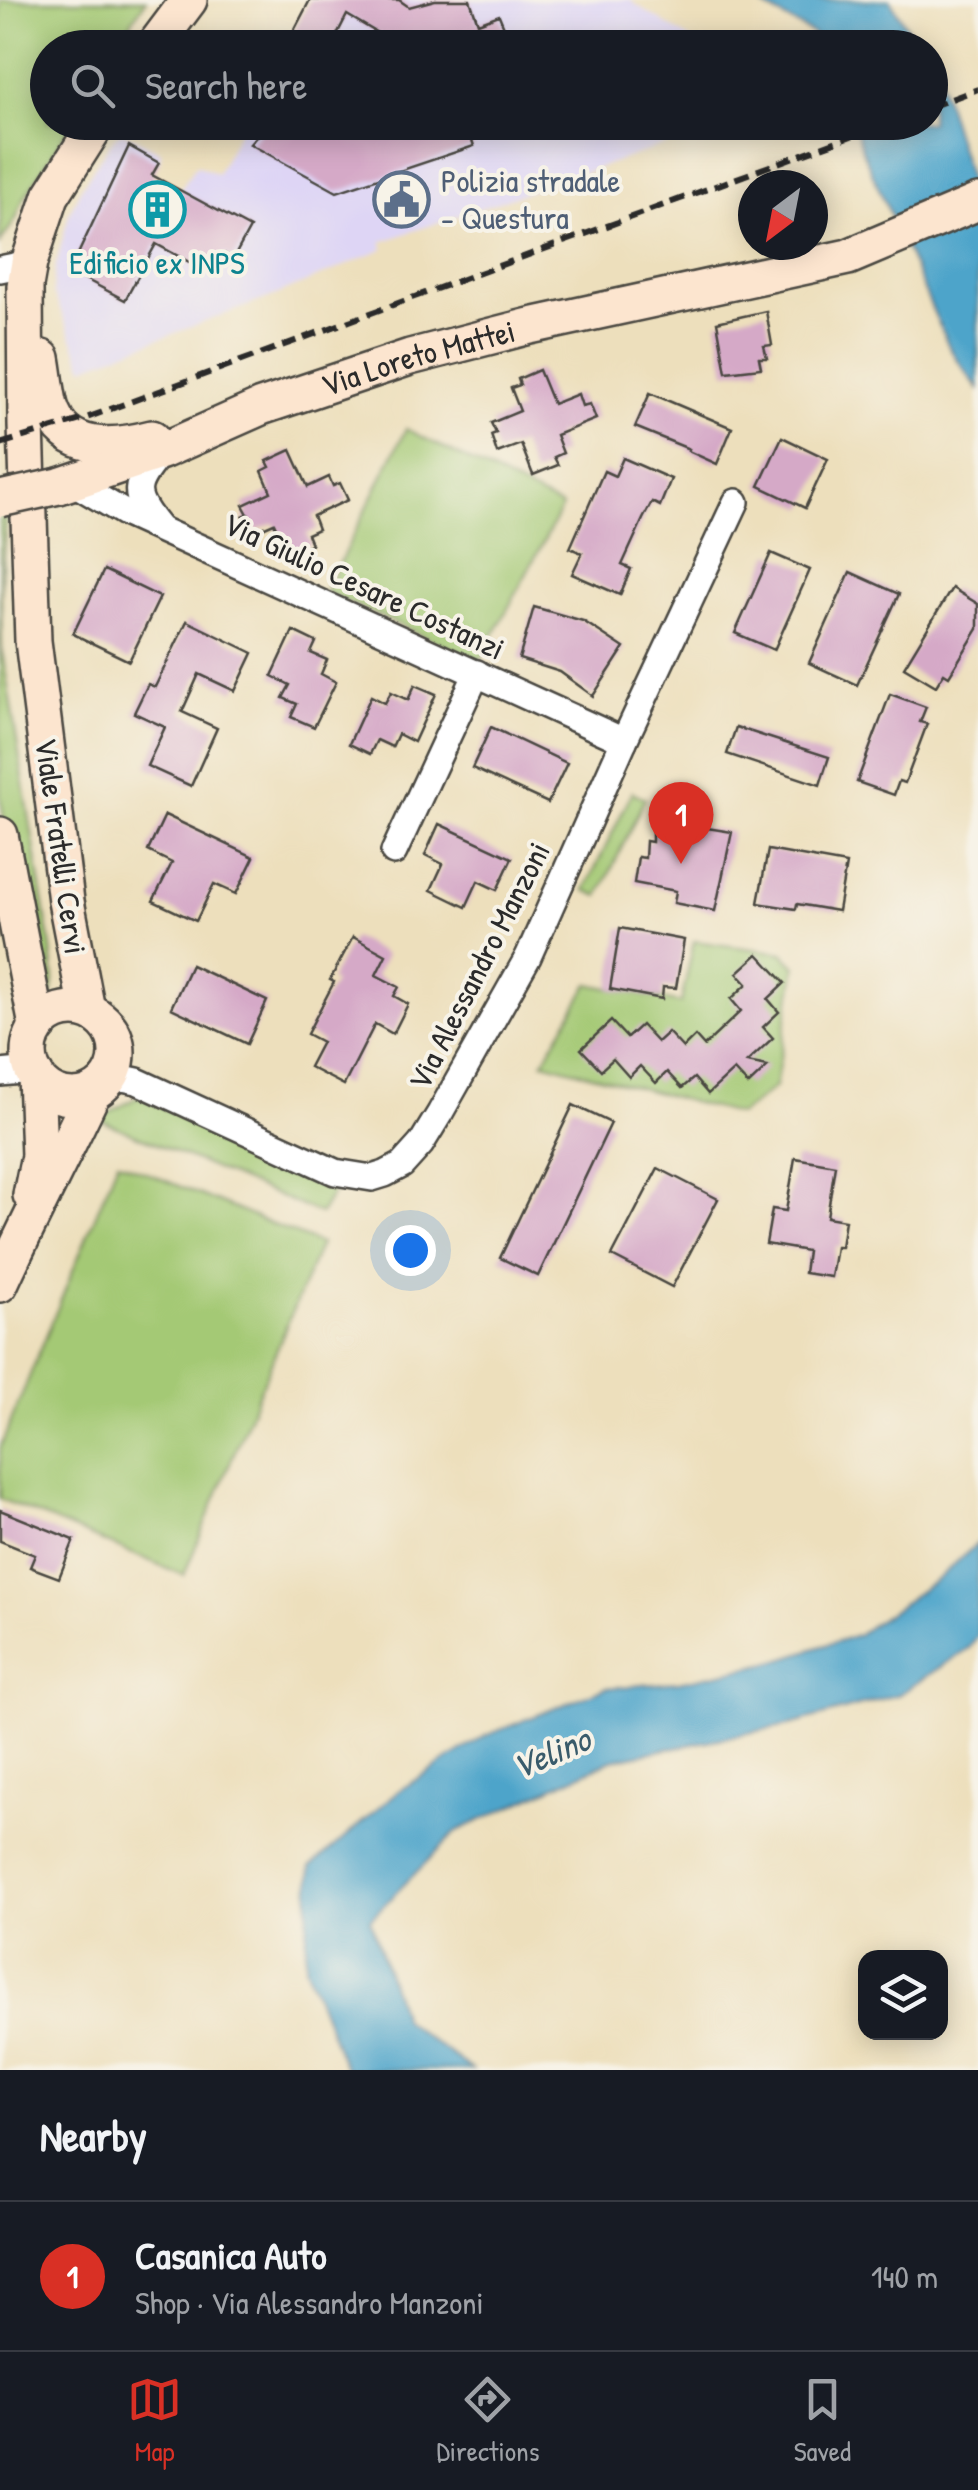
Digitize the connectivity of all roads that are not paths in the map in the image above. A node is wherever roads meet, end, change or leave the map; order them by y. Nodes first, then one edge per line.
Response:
1 (189, 0) edge
2 (167, 30) edge
3 (86, 140) edge
4 (88, 140) edge
5 (978, 202) edge
6 (14, 266) edge
7 (261, 407) junction
8 (162, 451) junction
9 (66, 484) junction
10 (0, 499) edge
11 (736, 502) dead end
12 (160, 528) junction
13 (478, 673) junction
14 (624, 742) junction
15 (0, 835) edge
16 (394, 852) dead end
17 (87, 1010) junction
18 (37, 1026) junction
19 (23, 1073) edge
20 (100, 1088) junction
21 (26, 1225) junction
22 (0, 1284) edge

1 - 2 street
3 - 6 street, Viale Fratelli Cervi
4 - 7 street
5 - 7 street, Via Loreto Mattei
6 - 17 street, Viale Fratelli Cervi
7 - 8 street, Via Loreto Mattei
8 - 9 street, Via Loreto Mattei
8 - 12 street
9 - 10 street, Via Loreto Mattei, bridge
9 - 12 street, Via Giulio Cesare Costanzi
11 - 14 street, Via Alessandro Manzoni
12 - 13 street, Via Giulio Cesare Costanzi
13 - 14 street, Via Giulio Cesare Costanzi
13 - 16 street
14 - 20 street, Via Alessandro Manzoni
15 - 18 street
17 - 18 street
17 - 20 street
18 - 19 street
19 - 20 street
19 - 21 street
20 - 21 street
21 - 22 street

